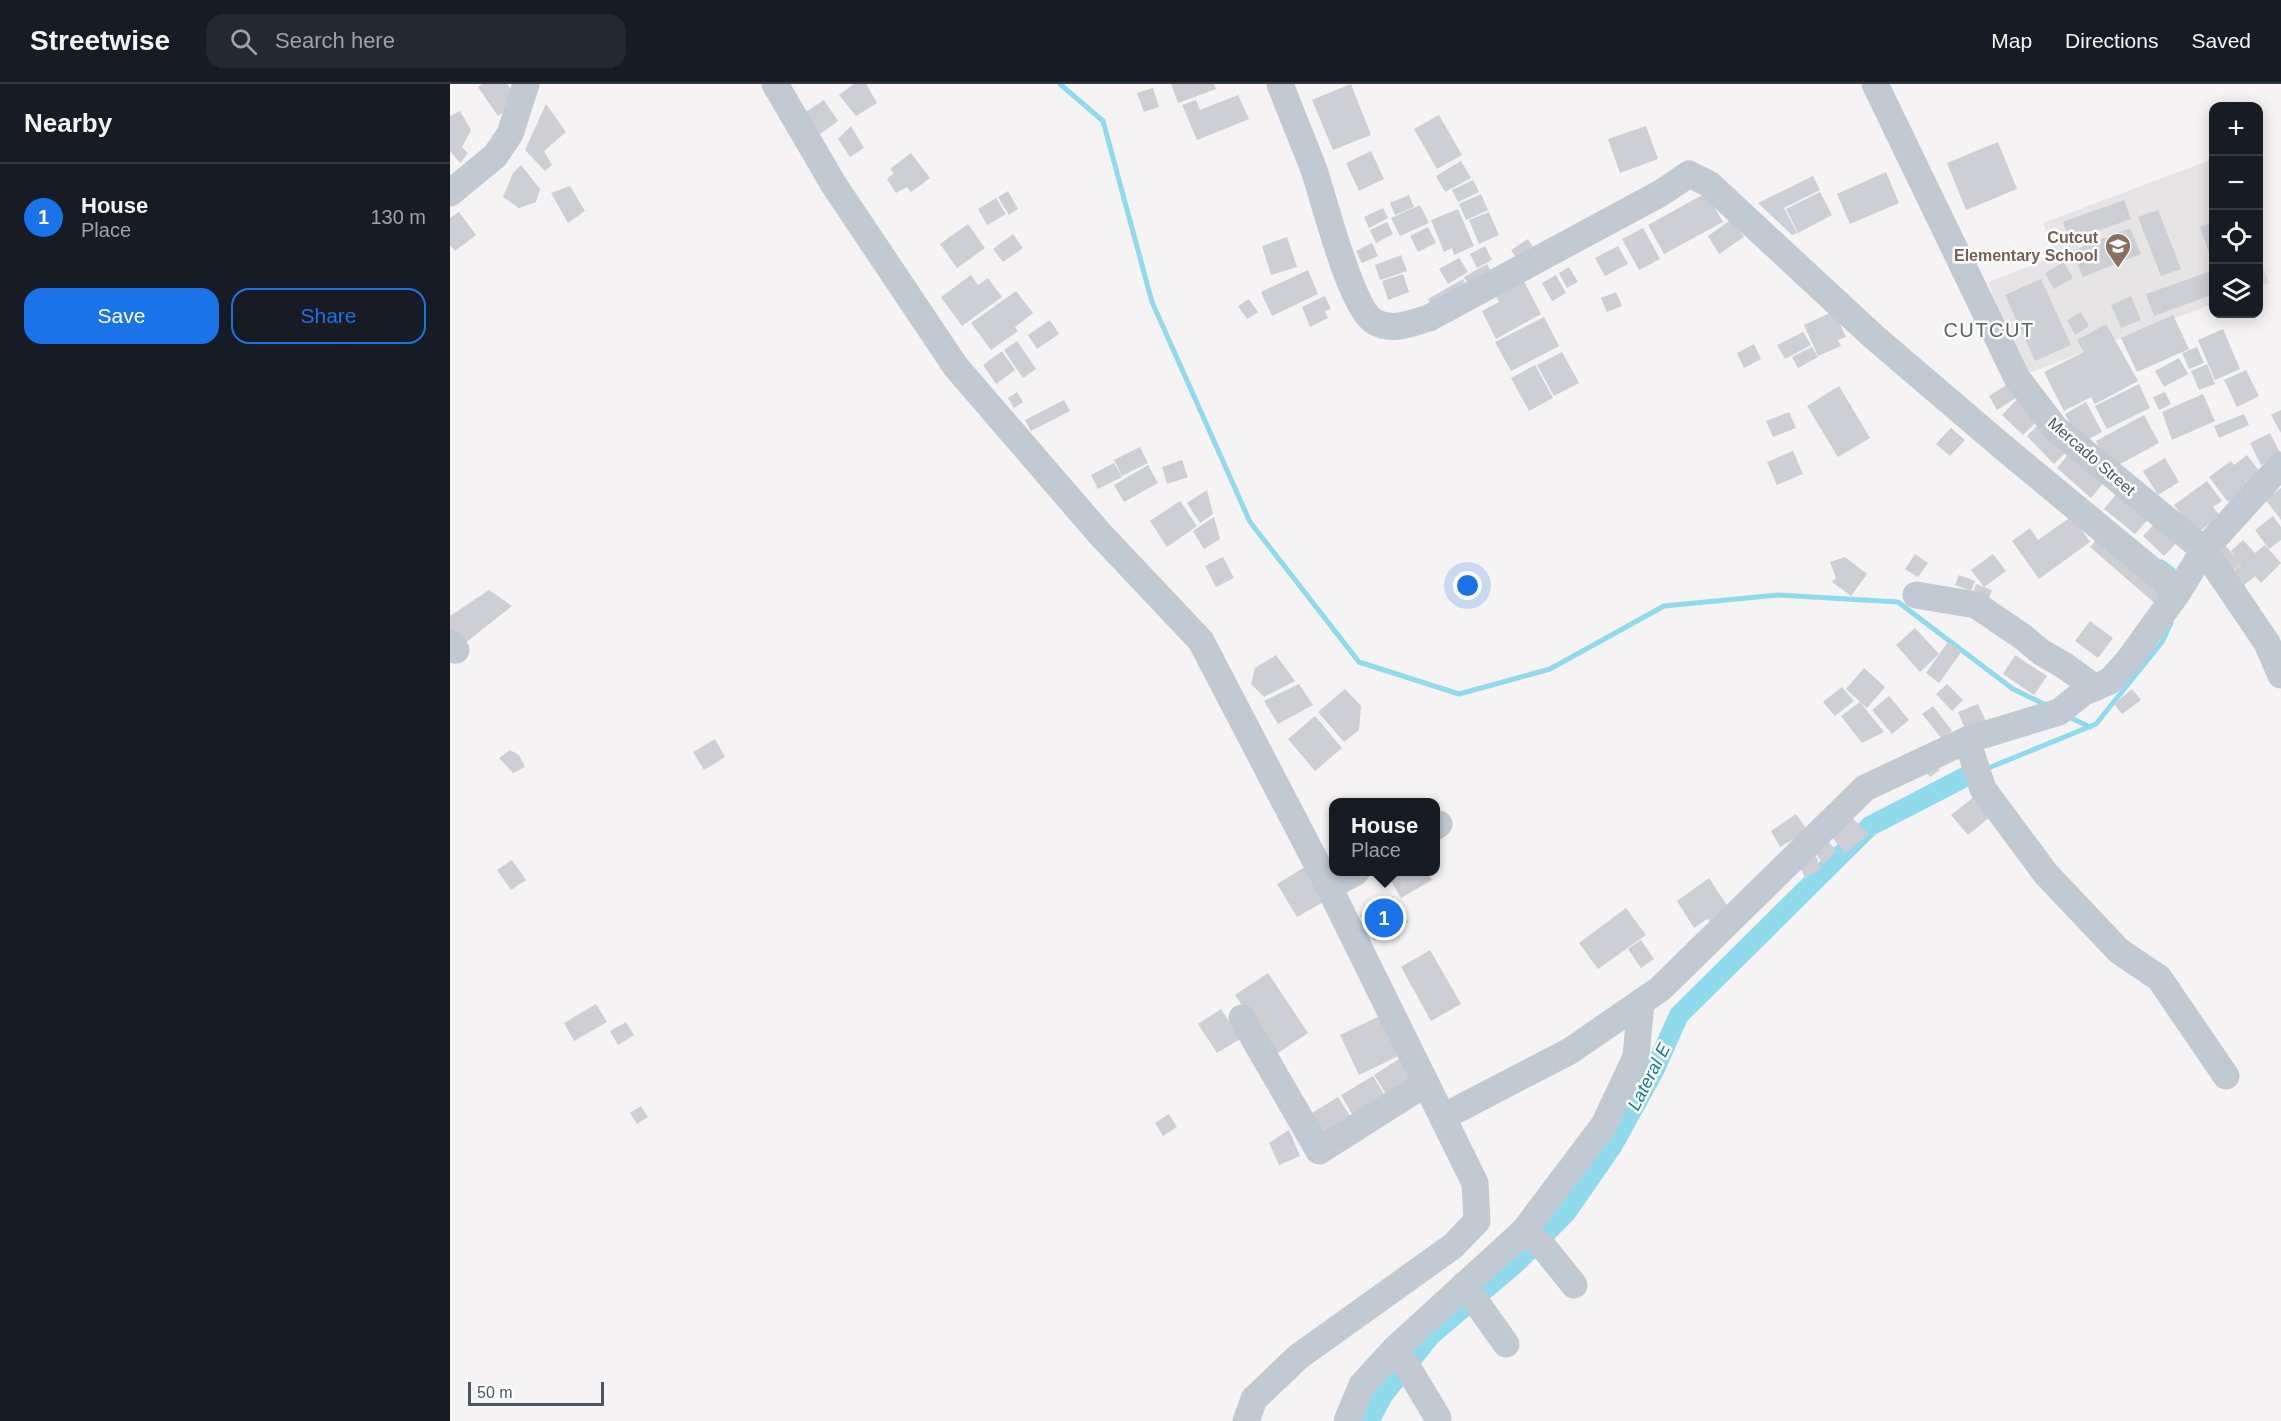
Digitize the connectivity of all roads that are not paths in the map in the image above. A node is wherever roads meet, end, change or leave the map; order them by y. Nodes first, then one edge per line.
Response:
1 (526, 84) edge
2 (776, 84) edge
3 (1280, 84) edge
4 (1875, 84) edge
5 (450, 193) edge
6 (2281, 465) edge
7 (2204, 550) junction
8 (2178, 592) junction
9 (1916, 595) dead end
10 (2274, 643) edge
11 (2281, 675) edge
12 (2089, 690) junction
13 (1967, 740) junction
14 (1348, 876) edge
15 (1329, 886) junction
16 (1641, 1002) junction
17 (1242, 1018) dead end
18 (2226, 1076) dead end
19 (1426, 1083) junction
20 (1443, 1117) junction
21 (1533, 1239) junction
22 (1574, 1286) dead end
23 (1471, 1294) junction
24 (1506, 1344) dead end
25 (1401, 1357) junction
26 (1438, 1418) dead end
27 (1246, 1421) edge
28 (1347, 1421) edge

1 - 5 street
2 - 15 street
3 - 8 street
4 - 7 street, Mercado Street
6 - 7 street
7 - 8 street
7 - 10 street, Mercado Street
8 - 12 street
9 - 12 street
10 - 11 street, Mercado Street
12 - 13 street
13 - 16 street
13 - 18 street
14 - 15 street
15 - 19 street
16 - 20 street
16 - 21 street
17 - 19 street
19 - 20 street
20 - 27 street
21 - 22 street
21 - 23 street
23 - 24 street
23 - 25 street
25 - 26 street
25 - 28 street

